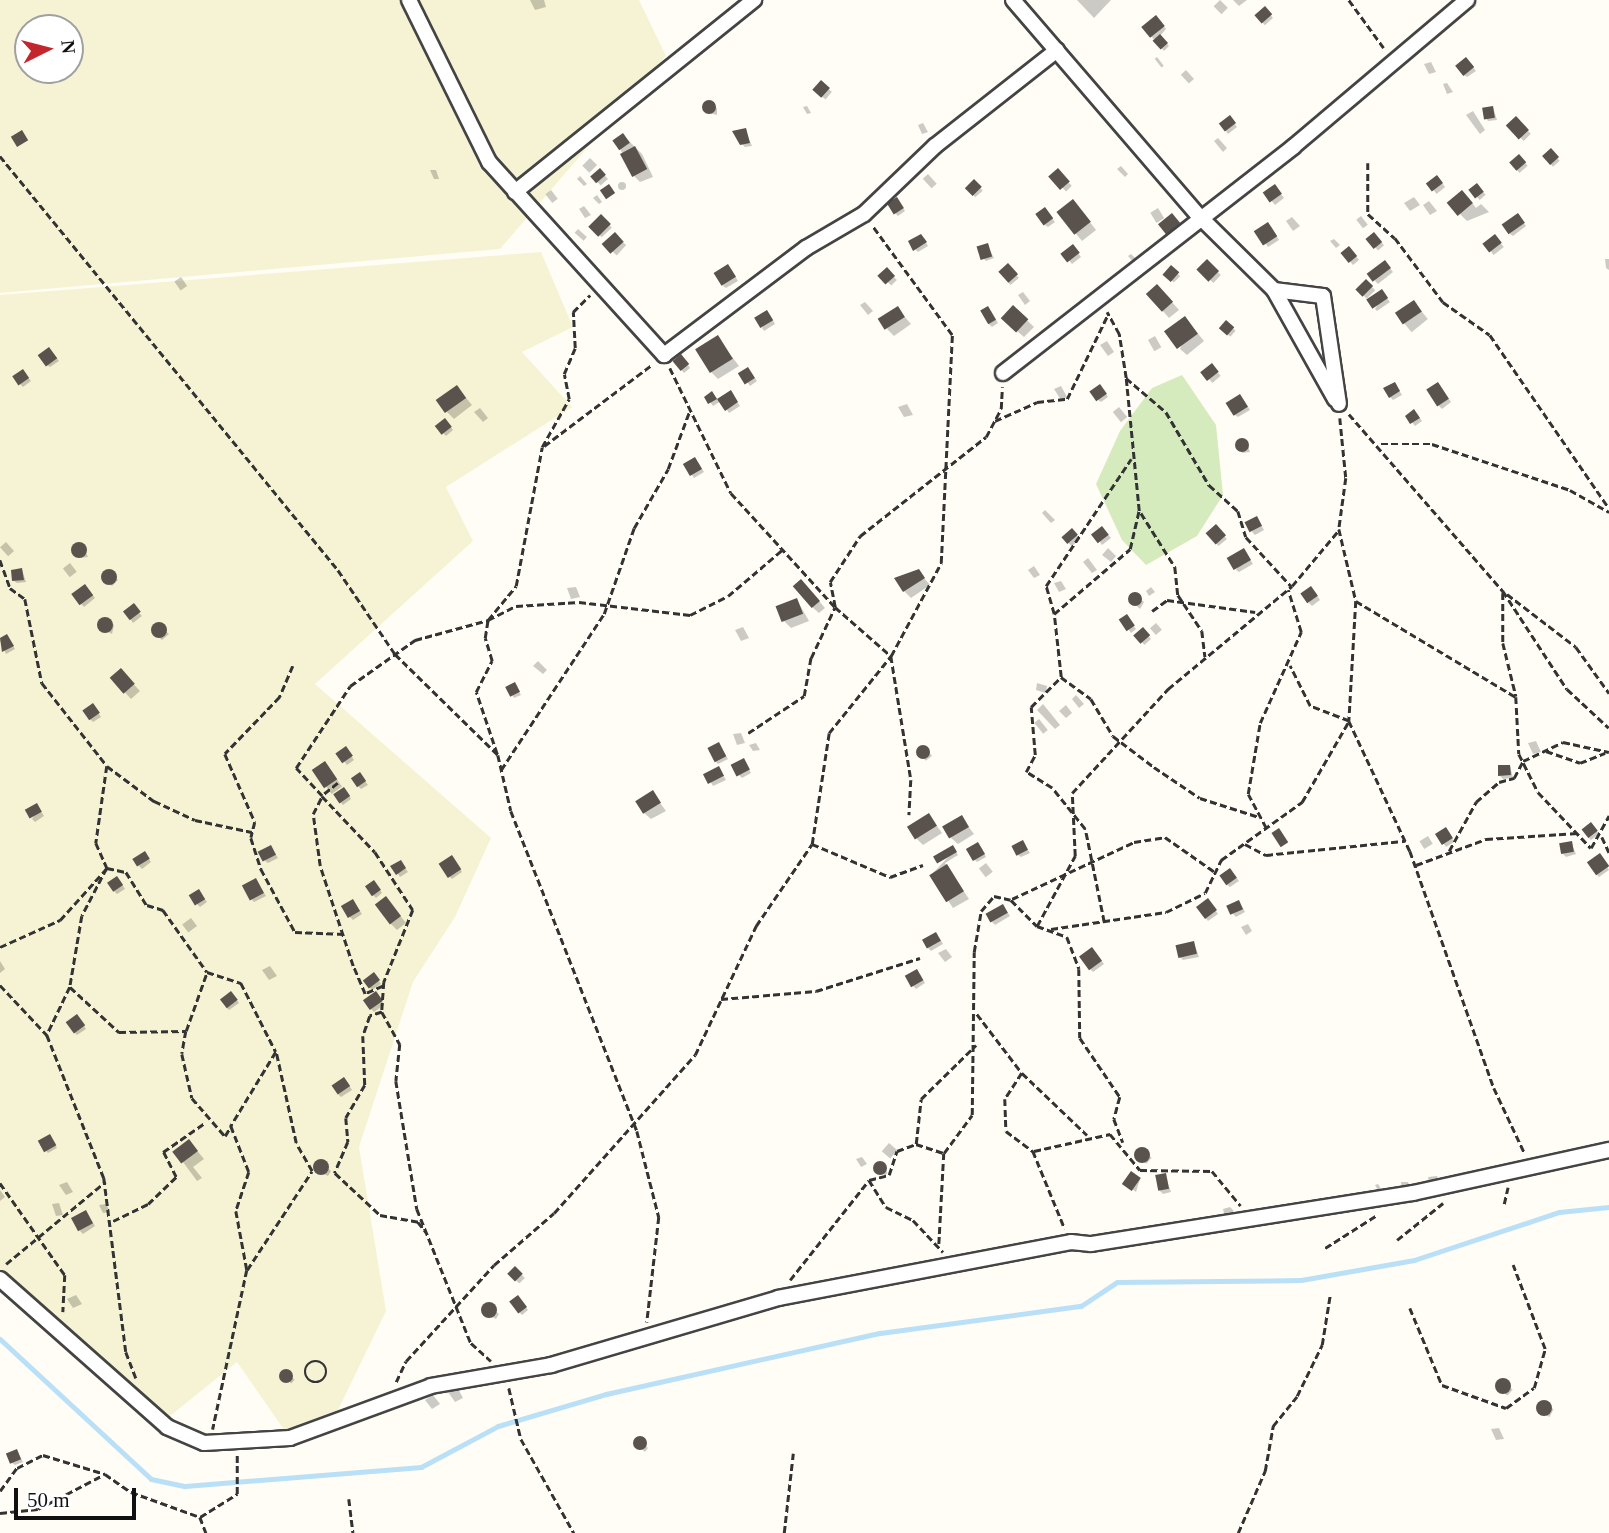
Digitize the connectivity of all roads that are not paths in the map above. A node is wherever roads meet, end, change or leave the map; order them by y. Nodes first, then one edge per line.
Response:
1 (409, 0) edge
2 (754, 0) edge
3 (1013, 0) edge
4 (1467, 0) edge
5 (1057, 50) junction
6 (515, 192) junction
7 (1199, 216) junction
8 (1274, 290) junction
9 (1003, 373) road end
10 (1609, 1150) edge
11 (0, 1279) edge

1 - 6 street
2 - 6 street
3 - 5 street
4 - 7 street
5 - 6 street
5 - 7 street
7 - 8 street
7 - 9 street
8 - 8 street
10 - 11 street

